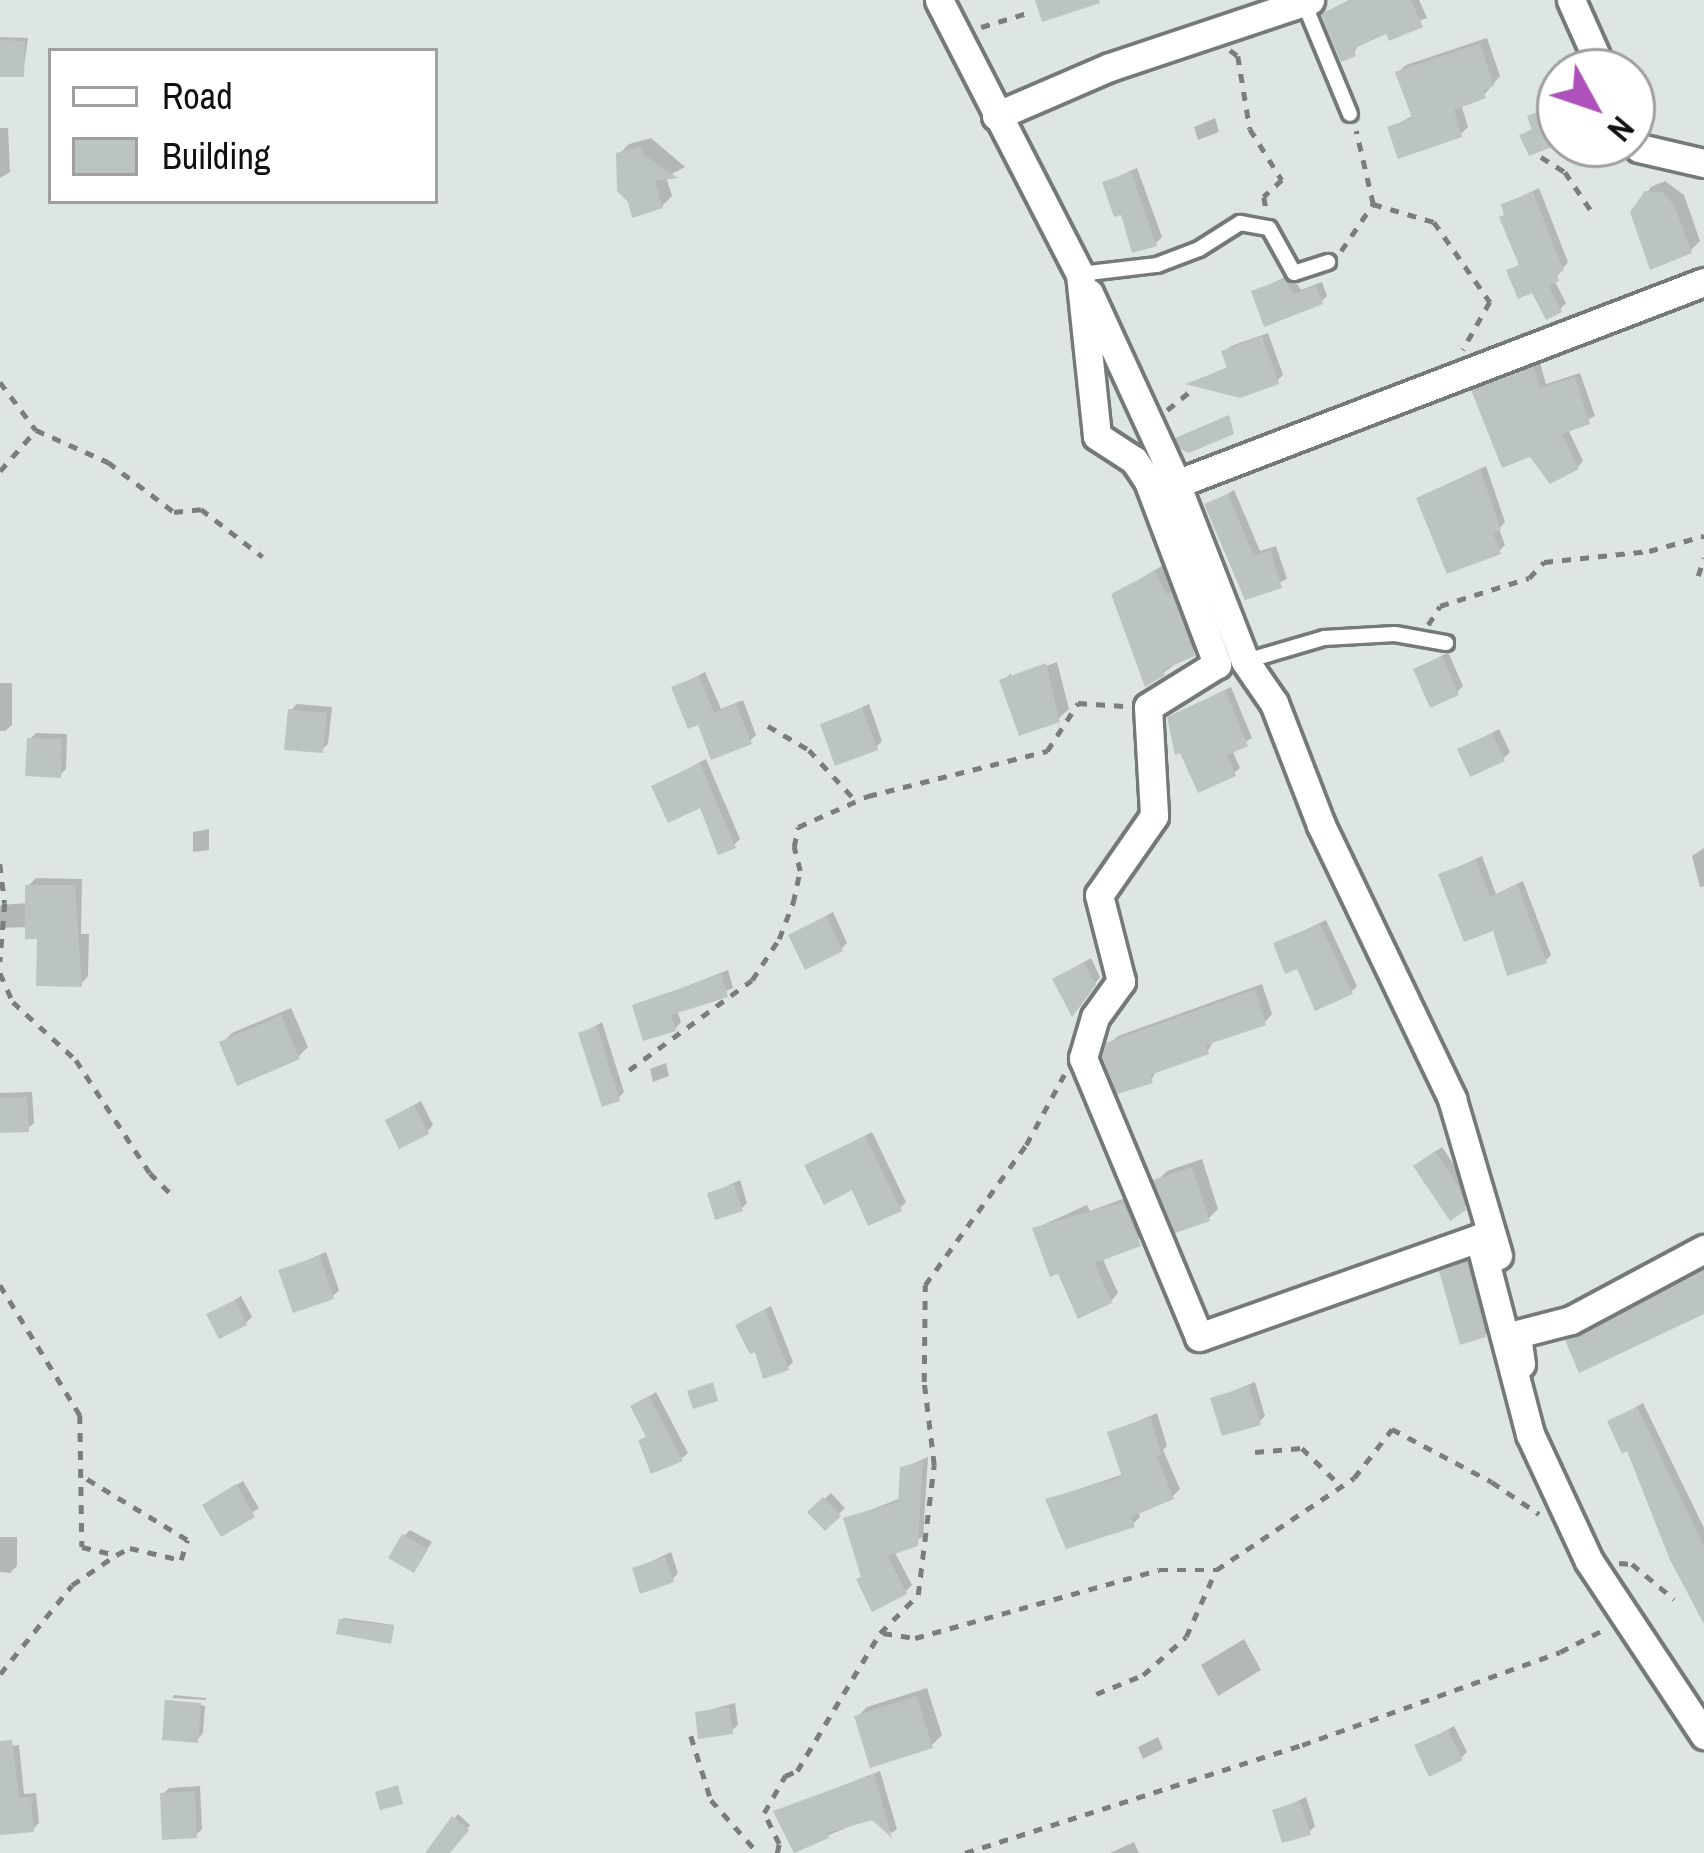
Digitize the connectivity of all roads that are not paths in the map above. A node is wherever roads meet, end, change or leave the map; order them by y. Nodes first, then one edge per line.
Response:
1 (939, 0) edge
2 (1571, 0) edge
3 (1307, 2) edge
4 (1592, 48) edge
5 (1350, 115) road end
6 (996, 116) junction
7 (1656, 152) edge
8 (1704, 163) edge
9 (1328, 262) road end
10 (1080, 274) junction
11 (1704, 282) edge
12 (1176, 484) junction
13 (1446, 643) dead end
14 (1231, 663) junction
15 (1704, 1249) edge
16 (1517, 1334) junction
17 (1530, 1434) junction
18 (1704, 1735) edge

1 - 6 street
2 - 4 street
3 - 5 lane
3 - 6 street
6 - 10 street
7 - 8 street
9 - 10 lane
10 - 12 street
10 - 14 street
11 - 12 street
12 - 14 street
13 - 14 lane
14 - 16 street
14 - 17 street
15 - 16 street
16 - 17 street
17 - 18 street

